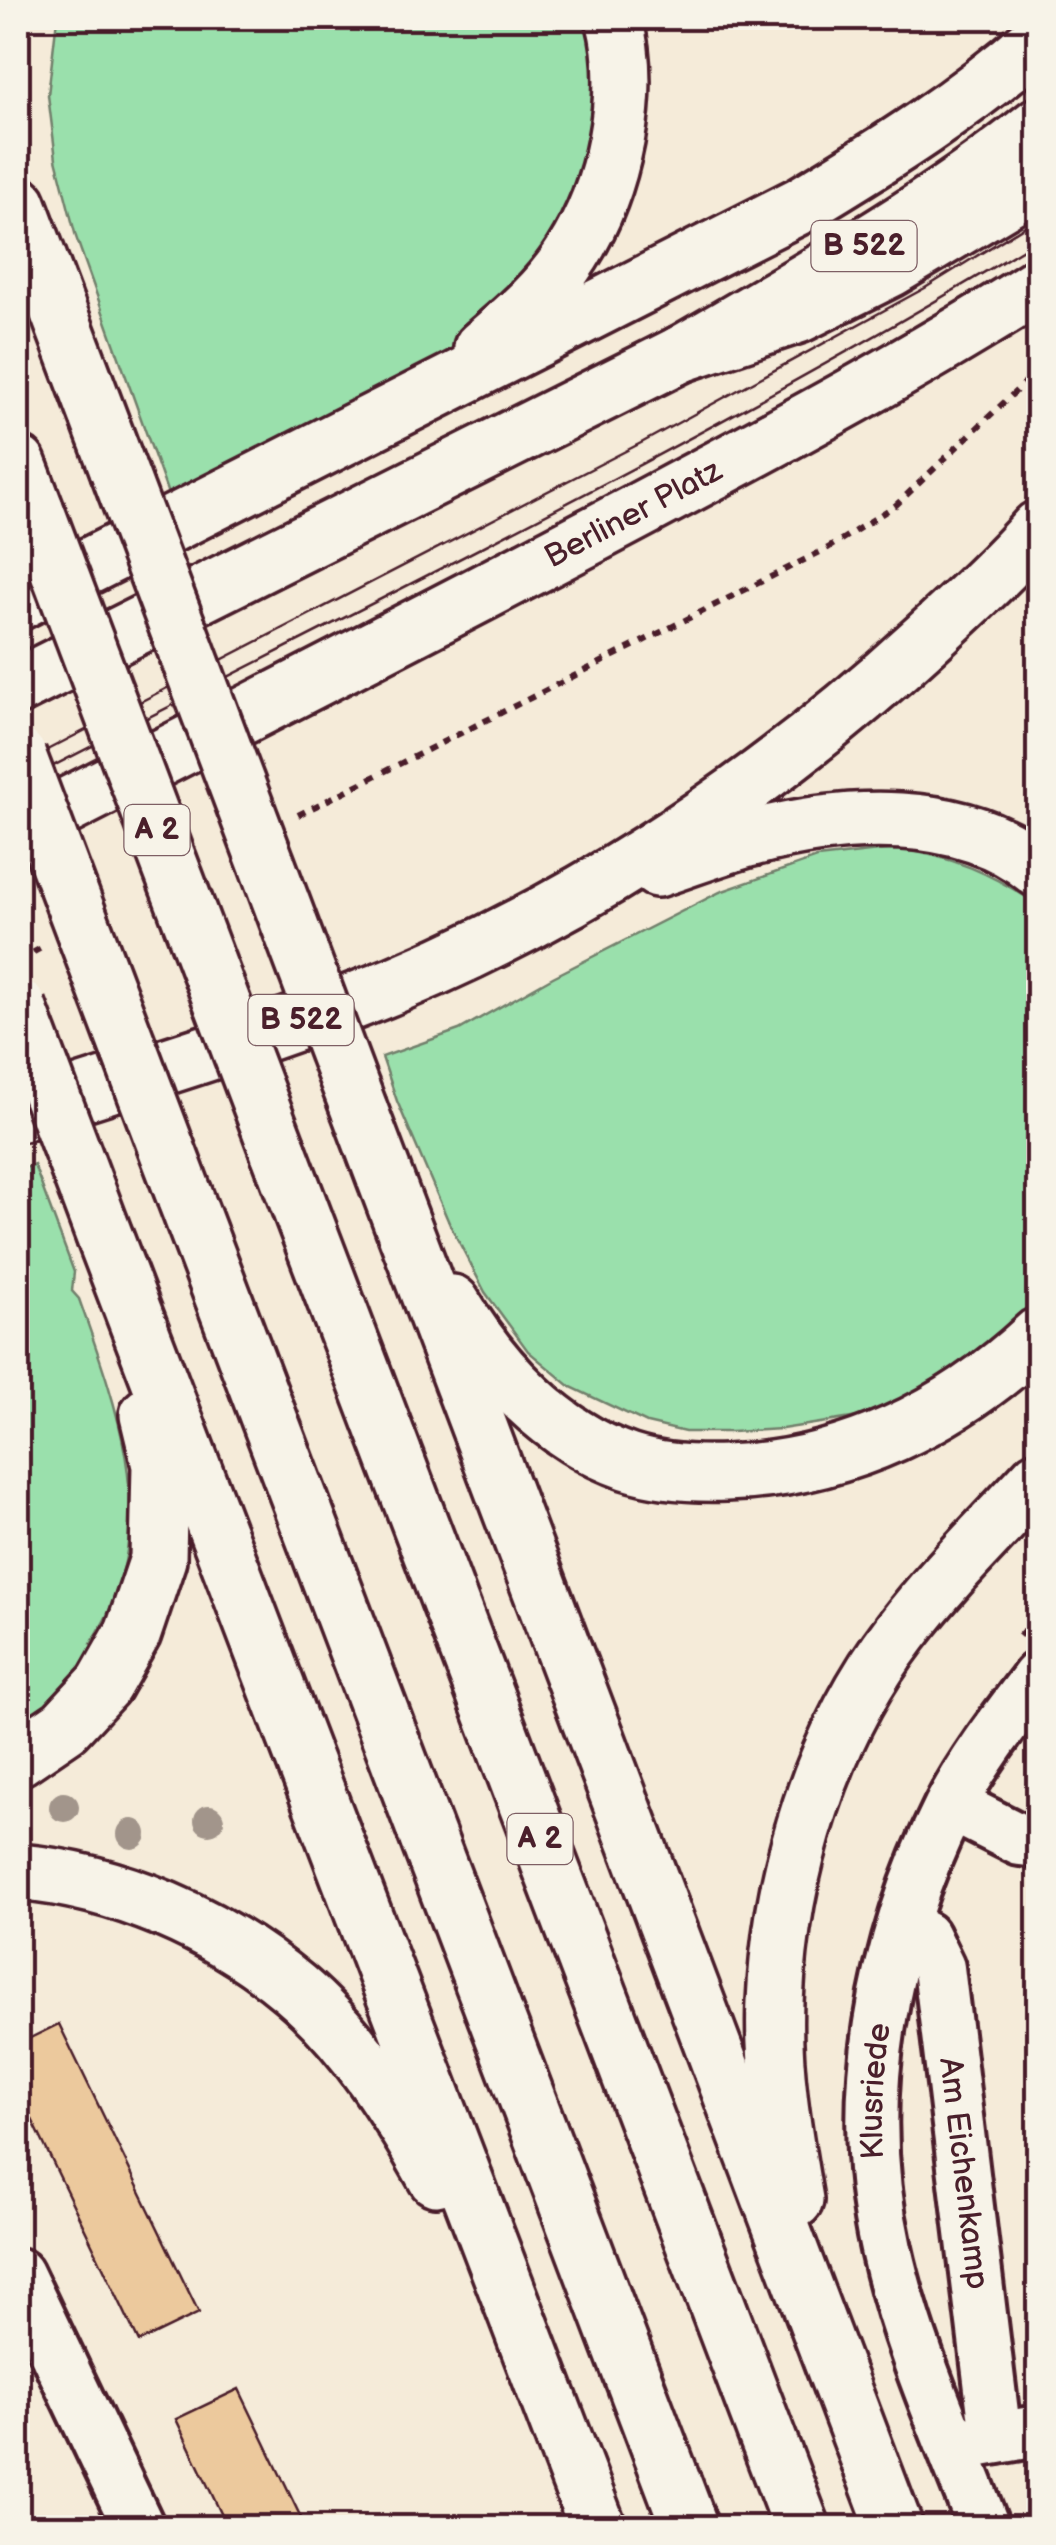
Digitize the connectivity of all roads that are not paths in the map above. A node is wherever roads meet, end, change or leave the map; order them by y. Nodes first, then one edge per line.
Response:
1 (614, 18) edge
2 (1038, 40) edge
3 (1038, 126) edge
4 (1026, 188) edge
5 (18, 203) edge
6 (1028, 293) edge
7 (681, 354) junction
8 (429, 391) junction
9 (26, 488) edge
10 (1038, 528) edge
11 (18, 602) edge
12 (18, 686) edge
13 (18, 756) edge
14 (18, 832) edge
15 (1038, 869) edge
16 (574, 897) junction
17 (18, 1007) edge
18 (18, 1114) edge
19 (396, 1210) junction
20 (105, 1238) junction
21 (1038, 1336) edge
22 (1038, 1479) edge
23 (1038, 1676) edge
24 (18, 1758) edge
25 (950, 1805) junction
26 (1038, 1842) edge
27 (18, 1872) edge
28 (902, 1926) junction
29 (18, 2274) edge
30 (814, 2316) junction
31 (996, 2438) edge
32 (594, 2519) edge
33 (138, 2528) edge
34 (690, 2528) edge
35 (802, 2528) edge
36 (895, 2528) edge
37 (984, 2528) edge

1 - 8 main road
2 - 8 main road
3 - 7 main road, B 522
4 - 7 main road
5 - 19 main road, bridge
6 - 14 main road, Berliner Platz
7 - 12 main road
8 - 11 main road
9 - 35 main road, A 2, bridge
10 - 16 main road, B 522
13 - 34 main road, bridge
15 - 16 main road
16 - 18 main road, B 522
17 - 20 main road, bridge
19 - 21 main road
19 - 30 main road
20 - 24 main road
20 - 32 main road
22 - 30 main road
23 - 25 street, Klusriede
25 - 26 street
25 - 28 street, Klusriede
27 - 32 main road
28 - 31 street, Am Eichenkamp
28 - 31 street, Klusriede
29 - 33 street
30 - 36 main road
31 - 37 street, Klusriede

